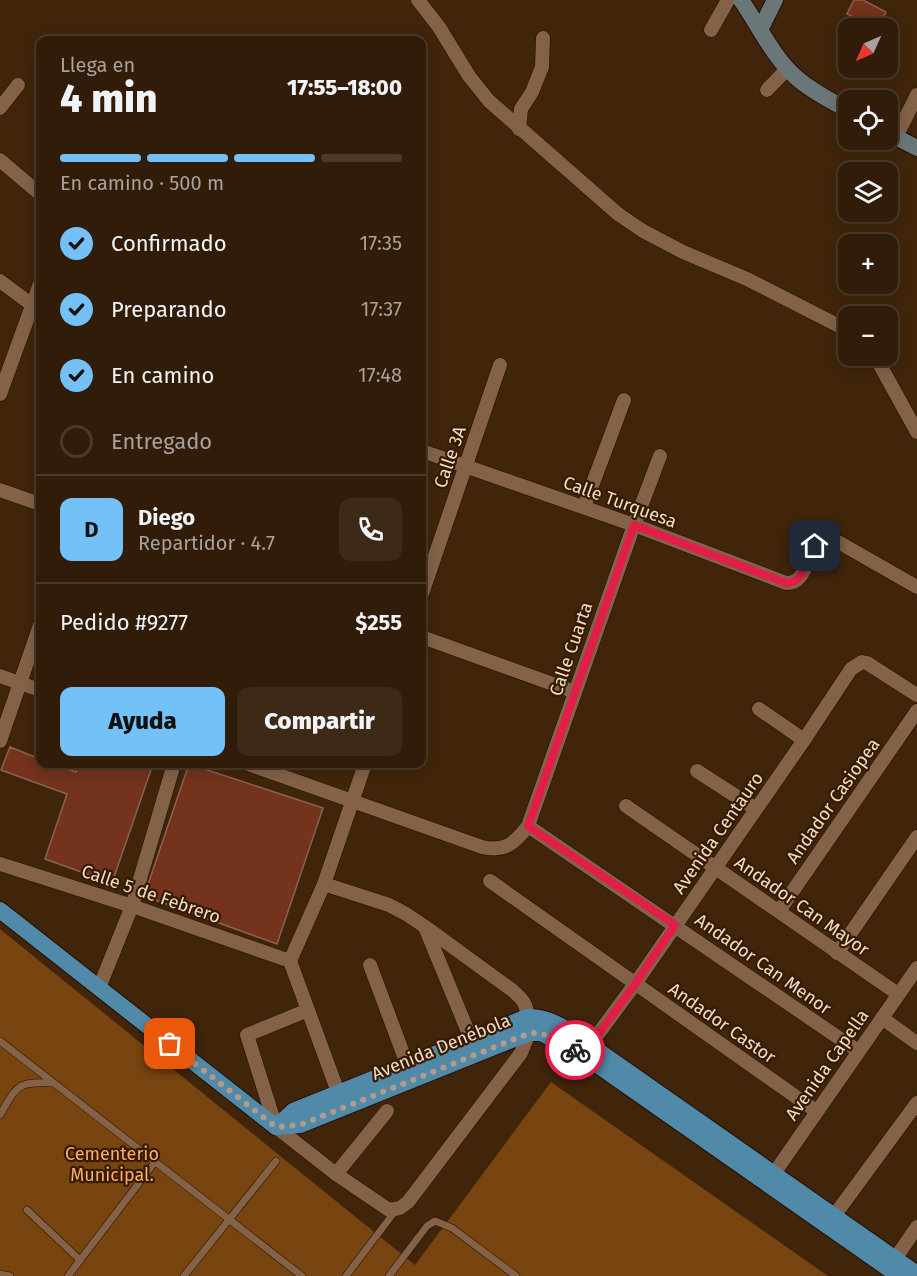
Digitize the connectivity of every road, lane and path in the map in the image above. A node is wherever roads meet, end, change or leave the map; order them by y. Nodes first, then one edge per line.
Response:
1 (418, 0) edge
2 (728, 0) edge
3 (741, 0) edge
4 (775, 0) edge
5 (711, 30) dead end
6 (760, 30) junction
7 (543, 38) dead end
8 (788, 68) junction
9 (18, 85) dead end
10 (767, 90) dead end
11 (917, 95) edge
12 (838, 105) edge
13 (0, 108) edge
14 (898, 125) edge
15 (519, 129) junction
16 (898, 138) edge
17 (917, 148) edge
18 (0, 160) edge
19 (36, 191) edge
20 (0, 281) edge
21 (36, 309) edge
22 (838, 325) edge
23 (500, 365) dead end
24 (881, 366) edge
25 (0, 394) edge
26 (624, 400) dead end
27 (917, 432) edge
28 (426, 452) edge
29 (660, 456) dead end
30 (466, 466) junction
31 (0, 490) edge
32 (36, 503) edge
33 (584, 507) junction
34 (634, 525) junction
35 (426, 582) edge
36 (917, 587) edge
37 (36, 636) edge
38 (426, 638) edge
39 (0, 676) edge
40 (20, 682) junction
41 (36, 688) edge
42 (575, 692) junction
43 (917, 694) edge
44 (759, 709) dead end
45 (917, 711) edge
46 (804, 740) junction
47 (0, 741) edge
48 (173, 768) edge
49 (259, 768) edge
50 (364, 768) edge
51 (697, 771) dead end
52 (353, 801) junction
53 (626, 806) dead end
54 (756, 809) junction
55 (528, 826) junction
56 (917, 837) edge
57 (0, 864) edge
58 (715, 868) junction
59 (490, 881) dead end
60 (324, 884) junction
61 (132, 906) junction
62 (0, 910) edge
63 (779, 912) junction
64 (675, 925) junction
65 (424, 926) junction
66 (837, 953) junction
67 (290, 961) junction
68 (370, 965) dead end
69 (917, 968) edge
70 (635, 984) junction
71 (99, 988) junction
72 (898, 994) junction
73 (308, 1010) junction
74 (882, 1018) junction
75 (529, 1025) junction
76 (471, 1039) junction
77 (0, 1041) edge
78 (917, 1043) edge
79 (586, 1050) junction
80 (858, 1051) junction
81 (407, 1064) junction
82 (54, 1084) junction
83 (338, 1092) junction
84 (917, 1103) edge
85 (387, 1111) dead end
86 (816, 1111) junction
87 (0, 1115) edge
88 (276, 1127) junction
89 (276, 1161) dead end
90 (155, 1162) junction
91 (336, 1174) junction
92 (770, 1179) junction
93 (27, 1210) dead end
94 (396, 1210) junction
95 (834, 1216) junction
96 (228, 1219) junction
97 (917, 1227) edge
98 (80, 1260) junction
99 (890, 1270) edge
100 (0, 1274) edge
101 (917, 1275) edge
102 (10, 1276) edge
103 (68, 1276) edge
104 (184, 1276) edge
105 (302, 1276) edge
106 (346, 1276) edge
107 (389, 1276) edge
108 (516, 1276) edge

1 - 15 street
2 - 5 street
3 - 6 main road
4 - 6 main road
6 - 8 main road
7 - 15 street
8 - 10 street
8 - 12 main road
9 - 13 street
11 - 14 street
15 - 22 street
16 - 17 main road
18 - 19 street
20 - 21 street
21 - 25 street
23 - 30 street, Calle 3A
24 - 27 street
26 - 33 street
28 - 30 street, Calle Turquesa
29 - 34 street, Calle Cuarta
30 - 33 street, Calle Turquesa
30 - 35 street, Calle 3A
31 - 32 street
33 - 34 street, Calle Turquesa
34 - 36 street, Calle Turquesa
34 - 42 street, Calle Cuarta
37 - 40 street
38 - 42 street
39 - 40 street
40 - 41 street
40 - 47 street
42 - 55 street, Calle Cuarta
43 - 46 street, Avenida Centauro
44 - 46 street
45 - 63 street, Andador Casiopea
46 - 54 street, Avenida Centauro
48 - 61 street
49 - 52 street
50 - 52 street
51 - 54 street
52 - 55 street, Calle Cuarta
52 - 60 street
53 - 58 street, Andador Can Mayor
54 - 58 street, Avenida Centauro
55 - 64 street, Andador Can Menor
56 - 66 street
57 - 61 street, Calle 5 de Febrero
58 - 63 street, Andador Can Mayor
58 - 64 street, Avenida Centauro
59 - 70 street, Andador Castor
60 - 65 street, Avenida Denébola
60 - 67 street
61 - 67 street, Calle 5 de Febrero
61 - 71 street
62 - 71 main road
63 - 66 street, Andador Can Mayor
64 - 70 street, Avenida Centauro
64 - 80 street, Andador Can Menor
65 - 75 street, Avenida Denébola
65 - 76 street
66 - 72 street, Andador Can Mayor
67 - 73 street
68 - 81 street
69 - 72 street, Avenida Capella
70 - 79 street, Avenida Centauro
70 - 86 street, Andador Castor
71 - 88 main road
72 - 74 street, Avenida Capella
73 - 83 street
73 - 88 street
74 - 78 street
74 - 80 street, Avenida Capella
75 - 76 main road, Avenida Denébola
75 - 79 main road, Avenida Denébola
75 - 88 main road, Avenida Denébola
75 - 94 street
76 - 81 main road, Avenida Denébola
77 - 82 lane
79 - 92 main road, Avenida Denébola
80 - 86 street, Avenida Capella
81 - 83 main road, Avenida Denébola
82 - 87 lane
82 - 90 lane
83 - 88 main road, Avenida Denébola
84 - 95 street
85 - 91 street
86 - 92 street, Avenida Capella
88 - 91 street
89 - 96 lane
90 - 96 lane
90 - 98 lane
91 - 94 street
92 - 95 main road, Avenida Denébola
92 - 99 main road, Avenida Denébola
93 - 98 lane
94 - 106 lane
95 - 99 main road, Avenida Denébola
96 - 104 lane
96 - 105 lane
97 - 99 street
98 - 103 lane
99 - 101 main road, Avenida Denébola
100 - 102 lane
107 - 108 lane

